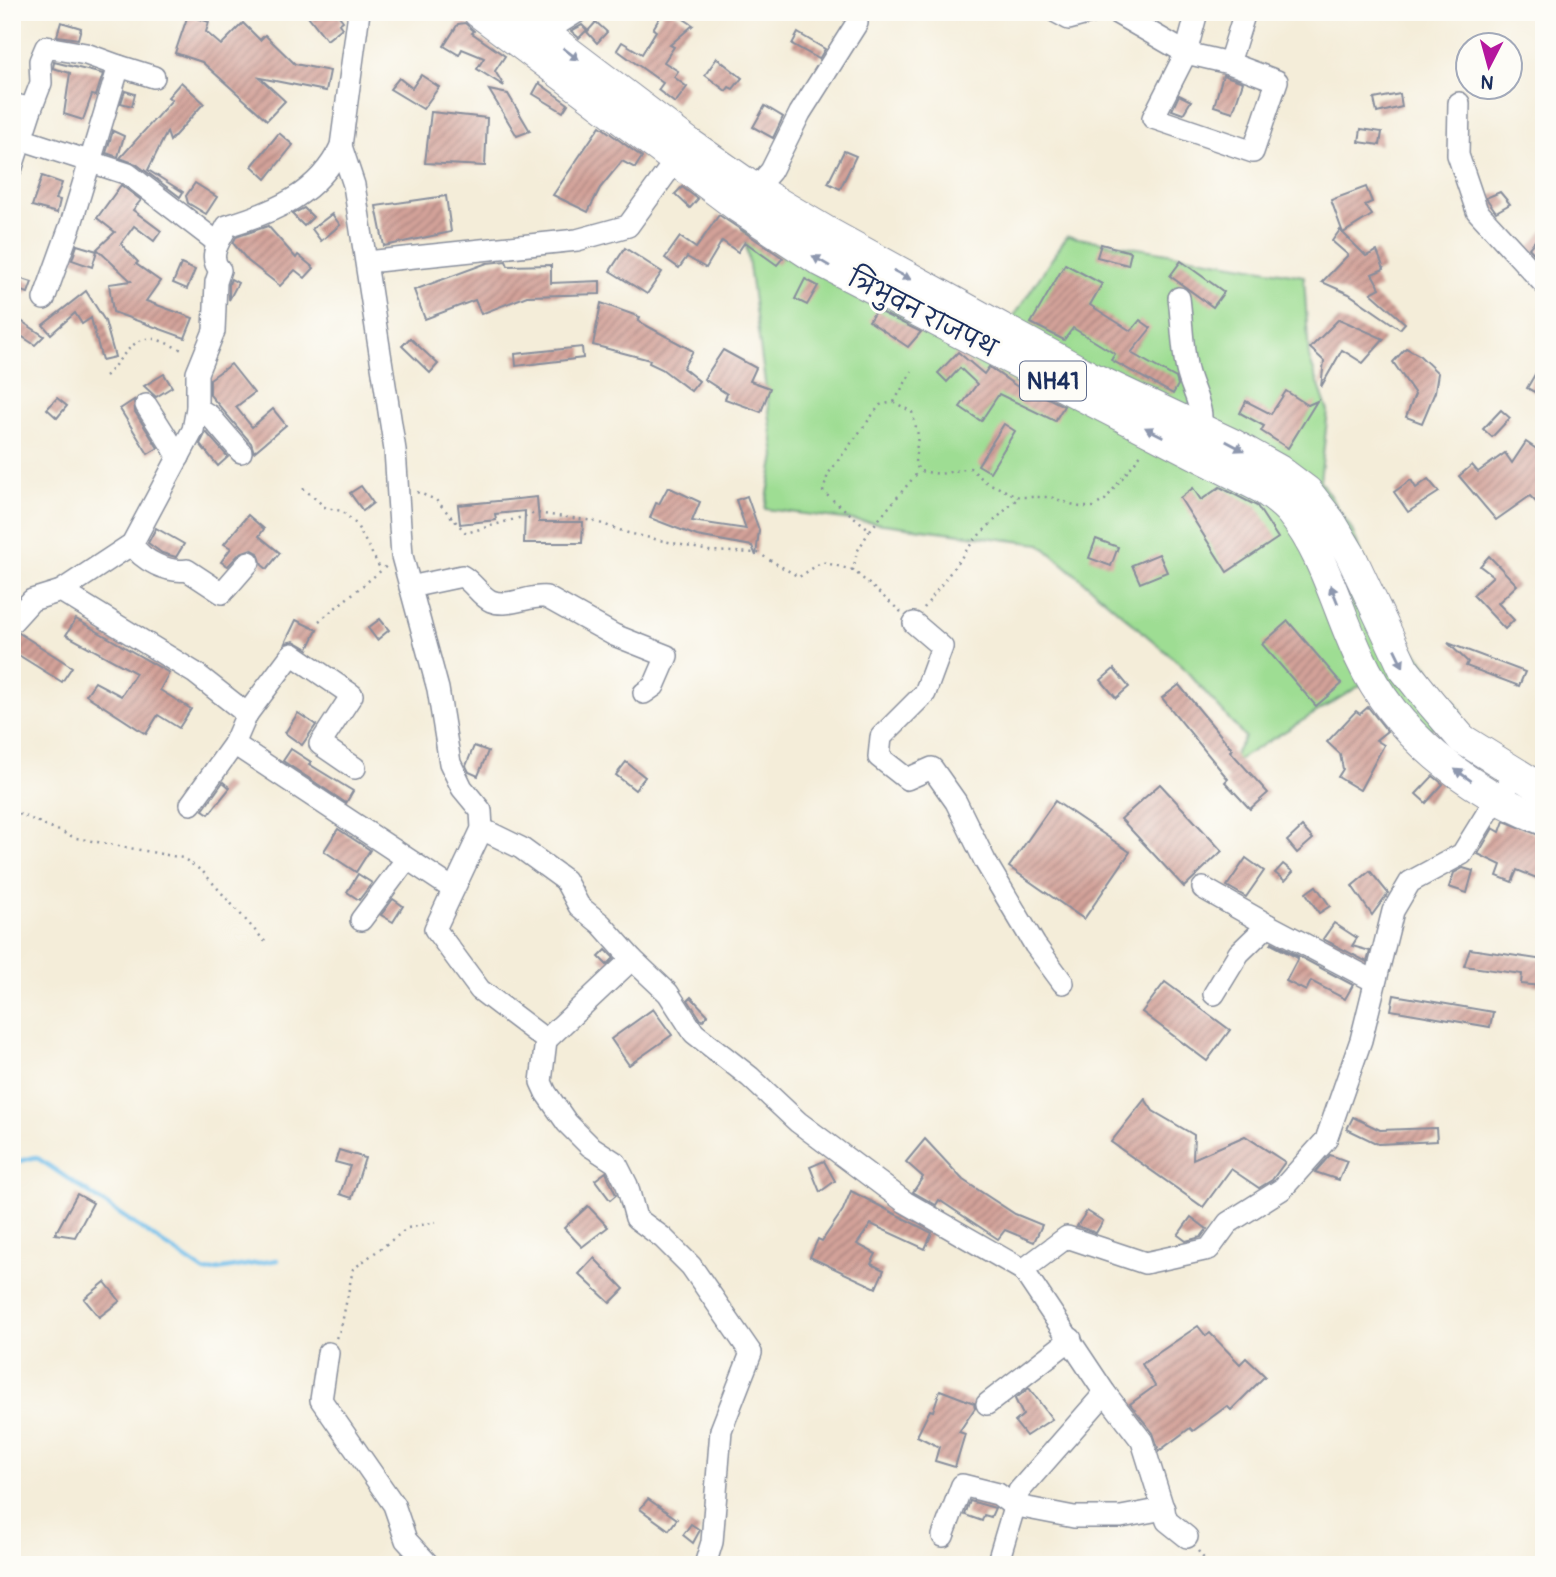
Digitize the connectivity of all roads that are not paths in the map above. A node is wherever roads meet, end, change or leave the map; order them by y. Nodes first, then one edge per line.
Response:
1 (359, 12) edge
2 (478, 12) edge
3 (577, 12) edge
4 (1056, 12) edge
5 (1094, 12) edge
6 (1115, 12) edge
7 (1197, 12) edge
8 (1245, 12) edge
9 (515, 18) edge
10 (857, 23) dead end
11 (544, 33) junction
12 (1186, 53) junction
13 (1229, 63) junction
14 (119, 66) junction
15 (154, 78) dead end
16 (1459, 103) dead end
17 (21, 107) edge
18 (21, 139) junction
19 (341, 146) junction
20 (675, 161) junction
21 (90, 162) junction
22 (12, 167) edge
23 (755, 189) junction
24 (218, 243) junction
25 (367, 262) junction
26 (1544, 284) edge
27 (1179, 298) dead end
28 (44, 299) dead end
29 (146, 405) dead end
30 (197, 408) junction
31 (1195, 439) junction
32 (241, 452) dead end
33 (179, 457) junction
34 (132, 544) junction
35 (249, 562) dead end
36 (410, 587) junction
37 (61, 591) junction
38 (12, 622) edge
39 (914, 623) road end
40 (644, 693) dead end
41 (247, 715) junction
42 (234, 744) junction
43 (355, 768) dead end
44 (1518, 775) junction
45 (1544, 790) edge
46 (1496, 799) junction
47 (191, 804) dead end
48 (1544, 820) edge
49 (482, 830) junction
50 (406, 860) junction
51 (1203, 888) dead end
52 (453, 890) junction
53 (361, 920) dead end
54 (1268, 925) junction
55 (632, 959) junction
56 (1374, 981) junction
57 (1063, 983) dead end
58 (1213, 993) dead end
59 (546, 1040) junction
60 (1023, 1270) junction
61 (1071, 1339) junction
62 (328, 1353) road end
63 (1105, 1394) junction
64 (987, 1404) dead end
65 (1012, 1505) junction
66 (1164, 1509) junction
67 (943, 1536) dead end
68 (1187, 1537) dead end
69 (429, 1565) edge
70 (705, 1565) edge
71 (997, 1565) edge

1 - 19 street
2 - 9 highway, त्रिभुवन राजपथ / NH41
3 - 11 street
4 - 5 street
6 - 12 street
7 - 12 street
8 - 13 street
9 - 11 highway, त्रिभुवन राजपथ / NH41
9 - 20 highway, त्रिभुवन राजपथ / NH41
10 - 23 street
11 -> 23 highway, त्रिभुवन राजपथ / NH41
12 - 13 street
12 - 13 street
14 - 15 street
14 - 17 street
14 - 21 street
16 - 26 street
17 - 18 street
18 - 21 street
18 - 22 street
19 - 24 street
19 - 25 street
20 - 25 street
31 -> 20 highway, त्रिभुवन राजपथ / NH41
21 - 24 street
21 - 28 street
23 -> 31 highway, त्रिभुवन राजपथ / NH41
24 - 30 street
25 - 36 street
27 - 31 street
29 - 33 street
30 - 32 street
30 - 33 street
31 -> 44 highway, त्रिभुवन राजपथ / NH41
46 -> 31 highway, त्रिभुवन राजपथ / NH41
33 - 34 street
34 - 35 street
34 - 37 street
36 - 40 street
36 - 49 street
37 - 38 street
37 - 41 street
39 - 57 street
41 - 42 street
41 - 43 street
42 - 47 street
42 - 50 street
44 - 45 highway, त्रिभुवन राजपथ / NH41
44 - 46 street
46 - 48 highway, त्रिभुवन राजपथ / NH41
46 - 56 street
49 - 52 street
49 - 55 street
50 - 52 street
50 - 53 street
51 - 54 street
52 - 59 street
54 - 56 street
54 - 58 street
55 - 59 street
55 - 60 street
56 - 60 street
59 - 70 street
60 - 61 street
61 - 63 street
61 - 64 street
62 - 69 street
63 - 65 street
63 - 66 street
65 - 66 street
65 - 67 street
65 - 71 street
66 - 68 street

